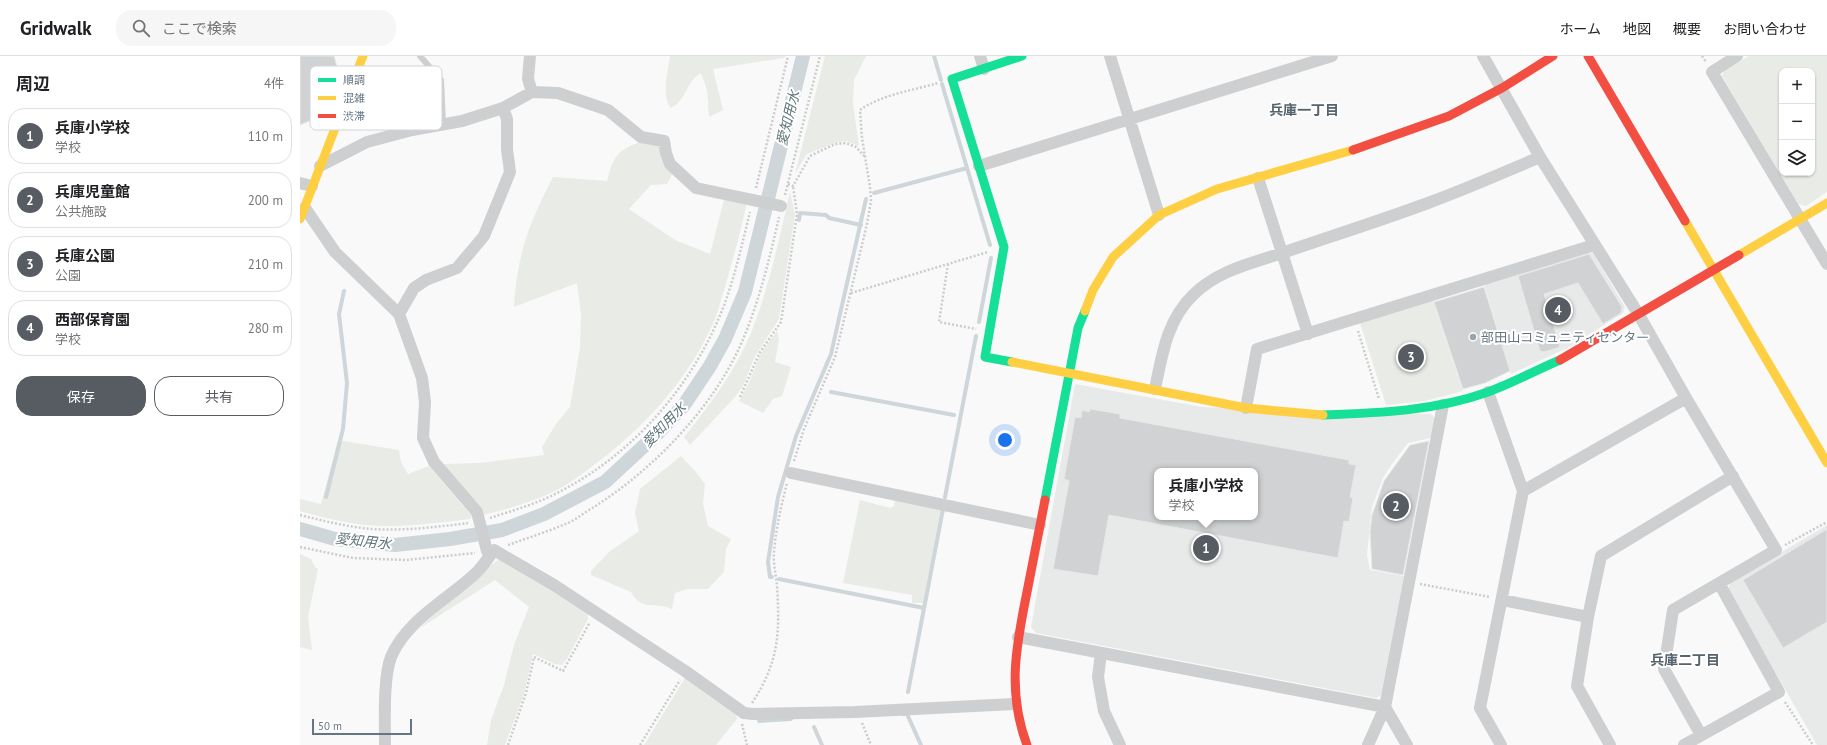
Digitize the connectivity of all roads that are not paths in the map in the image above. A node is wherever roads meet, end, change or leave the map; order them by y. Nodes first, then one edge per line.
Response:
1 (363, 56) edge
2 (420, 56) edge
3 (530, 56) edge
4 (980, 56) edge
5 (1022, 56) edge
6 (1110, 56) edge
7 (1332, 56) edge
8 (1483, 56) edge
9 (1553, 56) edge
10 (1588, 56) edge
11 (1737, 56) edge
12 (359, 66) edge
13 (429, 66) edge
14 (984, 69) junction
15 (1502, 88) junction
16 (532, 92) junction
17 (442, 102) edge
18 (503, 108) junction
19 (1130, 120) junction
20 (443, 124) joint
21 (334, 130) edge
22 (418, 130) edge
23 (1540, 157) junction
24 (320, 166) junction
25 (978, 166) junction
26 (1258, 178) junction
27 (300, 183) edge
28 (312, 186) junction
29 (1827, 203) edge
30 (781, 206) road end
31 (302, 214) edge
32 (1160, 215) junction
33 (1800, 220) junction
34 (1594, 244) junction
35 (1281, 253) junction
36 (1827, 264) edge
37 (1712, 269) junction
38 (399, 314) junction
39 (1639, 315) junction
40 (1308, 334) junction
41 (1069, 372) junction
42 (1156, 389) junction
43 (1488, 392) junction
44 (1686, 398) junction
45 (1443, 405) junction
46 (1246, 408) junction
47 (1827, 462) edge
48 (791, 473) road end
49 (1733, 476) junction
50 (1523, 491) junction
51 (1040, 525) junction
52 (491, 551) junction
53 (1719, 583) junction
54 (1502, 600) junction
55 (1588, 617) junction
56 (1018, 637) junction
57 (1101, 653) junction
58 (1014, 704) junction
59 (1385, 707) junction
60 (1701, 735) junction
61 (385, 745) edge
62 (1027, 745) edge
63 (1120, 745) edge
64 (1368, 745) edge
65 (1407, 745) edge
66 (1501, 745) edge
67 (1610, 745) edge
68 (1684, 745) edge

1 - 12 street
2 - 13 lane
3 - 16 street
4 - 14 street
5 - 14 street
6 - 19 street
7 - 19 street
8 - 15 street
9 - 15 street
10 - 37 street
11 - 33 street
14 - 25 street
15 - 23 street
15 - 26 street
16 - 18 street
16 - 30 street
17 - 20 lane
18 - 20 street
18 - 38 street
19 - 25 street
19 - 32 street
21 - 24 street
22 - 24 street
23 - 34 street
23 - 35 street
24 - 28 street
25 - 41 street
26 - 32 street
26 - 35 street
27 - 28 street
28 - 31 street
29 - 33 street
31 - 38 street
32 - 41 street
33 - 36 street
33 - 37 street
34 - 39 street
34 - 40 street
35 - 40 street
35 - 42 street
37 - 39 street
37 - 47 street
38 - 52 street
39 - 43 street
39 - 44 street
40 - 46 street
41 - 42 street
41 - 51 street
42 - 46 street
43 - 45 street
43 - 50 street
44 - 49 street
44 - 50 street
45 - 46 street
45 - 59 street
48 - 51 street
49 - 53 street
49 - 55 street
50 - 54 street
51 - 56 street
52 - 58 street
52 - 61 street
53 - 60 street
53 - 60 street
54 - 55 street
54 - 66 street
55 - 67 street
56 - 57 street
56 - 58 street
57 - 59 street
57 - 63 street
58 - 62 street
59 - 64 street
59 - 65 street
60 - 68 street

